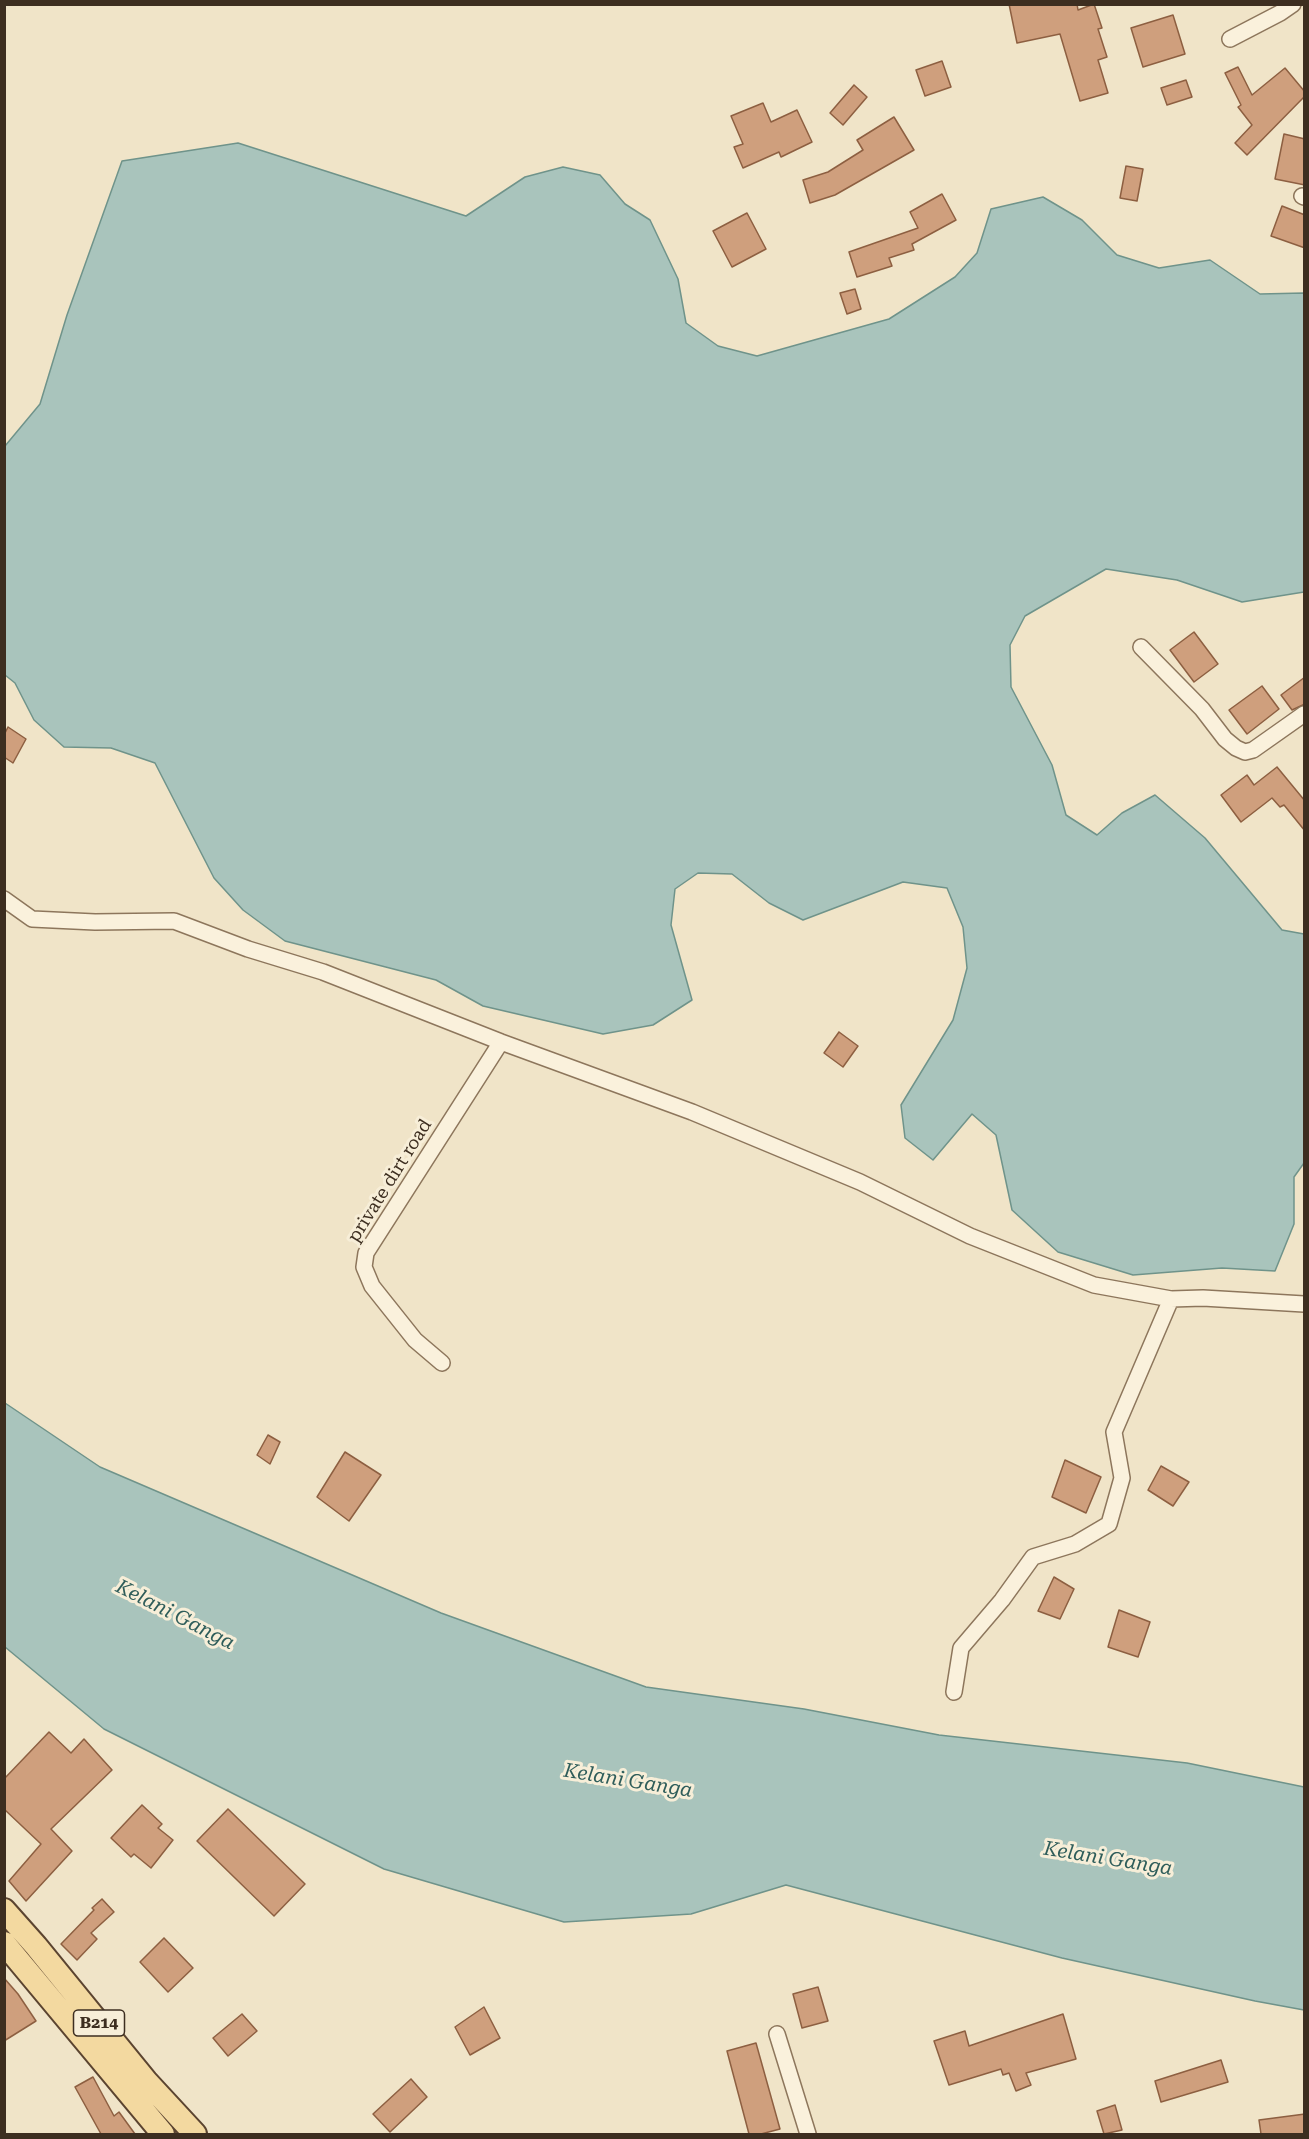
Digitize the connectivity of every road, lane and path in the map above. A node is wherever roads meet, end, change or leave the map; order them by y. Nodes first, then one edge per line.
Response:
1 (1293, 4) edge
2 (1230, 39) dead end
3 (1141, 647) dead end
4 (1305, 714) edge
5 (4, 899) edge
6 (501, 1042) junction
7 (1171, 1299) junction
8 (1305, 1304) edge
9 (442, 1363) dead end
10 (954, 1692) dead end
11 (4, 1910) edge
12 (4, 1943) edge
13 (777, 2034) dead end
14 (163, 2134) edge
15 (195, 2134) edge
16 (808, 2134) edge

1 - 2 street
3 - 4 street
5 - 6 street
6 - 7 street
6 - 9 street, private dirt road
7 - 8 street
7 - 10 street
11 - 15 main road, B214
12 - 14 main road, B214
13 - 16 street

